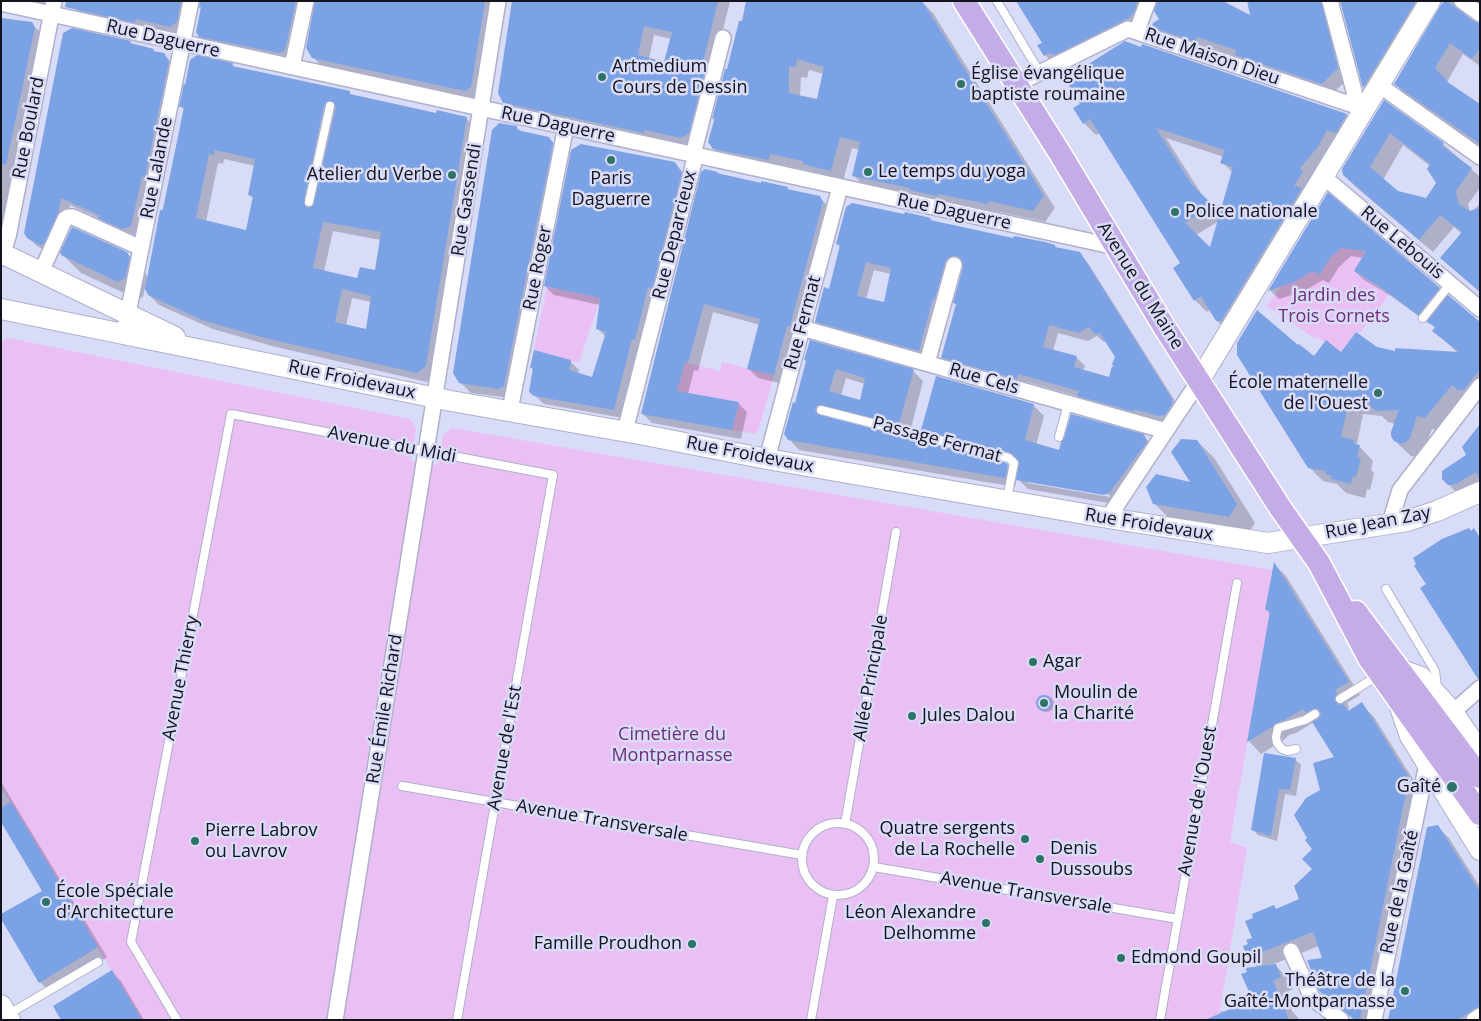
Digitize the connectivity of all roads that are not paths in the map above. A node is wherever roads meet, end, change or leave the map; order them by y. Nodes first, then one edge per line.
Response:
1 (191, 1) edge
2 (306, 1) edge
3 (498, 1) edge
4 (964, 1) edge
5 (997, 1) edge
6 (1148, 1) edge
7 (1330, 1) edge
8 (1430, 1) edge
9 (1462, 1) edge
10 (1, 3) edge
11 (52, 8) edge
12 (1480, 14) edge
13 (1137, 31) junction
14 (723, 38) dead end
15 (182, 43) junction
16 (292, 67) junction
17 (1040, 73) junction
18 (1017, 84) junction
19 (1379, 85) junction
20 (330, 106) dead end
21 (481, 109) junction
22 (1359, 109) junction
23 (566, 126) junction
24 (694, 155) junction
25 (1480, 157) edge
26 (1324, 177) junction
27 (840, 187) junction
28 (309, 202) dead end
29 (1116, 247) junction
30 (141, 248) junction
31 (2, 255) edge
32 (954, 265) dead end
33 (41, 272) junction
34 (1450, 284) junction
35 (1, 309) edge
36 (1480, 309) edge
37 (127, 314) junction
38 (1423, 318) dead end
39 (802, 328) junction
40 (123, 334) junction
41 (200, 349) junction
42 (927, 363) junction
43 (1200, 381) junction
44 (1480, 386) edge
45 (435, 398) junction
46 (1068, 404) junction
47 (510, 410) junction
48 (821, 410) dead end
49 (231, 414) joint
50 (625, 431) junction
51 (1166, 431) junction
52 (1059, 437) dead end
53 (426, 451) junction
54 (766, 459) junction
55 (553, 476) joint
56 (1480, 492) edge
57 (1007, 501) junction
58 (1108, 518) junction
59 (1390, 523) junction
60 (896, 532) dead end
61 (1302, 537) junction
62 (1237, 583) dead end
63 (1386, 589) dead end
64 (1391, 672) junction
65 (1480, 688) edge
66 (1437, 694) junction
67 (1396, 696) junction
68 (1340, 699) dead end
69 (1453, 712) junction
70 (1315, 714) dead end
71 (1296, 749) dead end
72 (1480, 752) edge
73 (1427, 764) junction
74 (1480, 777) edge
75 (402, 786) dead end
76 (495, 802) junction
77 (1480, 814) edge
78 (845, 824) junction
79 (1480, 850) edge
80 (802, 855) junction
81 (874, 867) junction
82 (833, 896) junction
83 (1178, 919) junction
84 (1291, 951) dead end
85 (98, 962) dead end
86 (6, 1013) edge
87 (1480, 1016) edge
88 (1338, 1019) edge
89 (177, 1020) edge
90 (335, 1020) edge
91 (457, 1020) edge
92 (811, 1020) edge
93 (1160, 1020) edge
94 (1374, 1020) edge
95 (1474, 1020) edge

1 - 15 street, Rue Lalande
2 - 16 street
3 - 21 street, Rue Gassendi
4 - 18 main road, Avenue du Maine
5 - 17 lane
6 - 13 street
7 - 22 street
8 - 19 main road
9 - 12 street
10 - 11 street, Rue Daguerre
11 - 15 street, Rue Daguerre
11 - 31 street, Rue Boulard
13 - 17 street, Rue Maison Dieu
13 - 22 street, Rue Maison Dieu
14 - 24 street, Rue Deparcieux
15 - 16 street, Rue Daguerre
15 - 30 street, Rue Lalande
16 - 21 street, Rue Daguerre
17 - 18 street, Rue Maison Dieu
18 - 29 main road, Avenue du Maine
19 - 22 main road
19 - 25 street
20 - 28 lane
21 - 23 street, Rue Daguerre
21 - 45 street, Rue Gassendi
22 - 26 main road
23 - 24 street, Rue Daguerre
23 - 47 street, Rue Roger
24 - 27 street, Rue Daguerre
24 - 50 street, Rue Deparcieux
26 - 34 street, Rue Lebouis
26 - 43 main road
27 - 29 street, Rue Daguerre
27 - 39 street, Rue Fermat
29 - 43 main road, Avenue du Maine
30 - 33 street
30 - 37 street, Rue Lalande
31 - 33 main road, Rue Froidevaux
32 - 42 street
33 - 37 main road, Rue Froidevaux
34 - 36 street, Rue Lebouis
34 - 38 lane
35 - 40 main road, Rue Froidevaux
37 - 40 street, Rue Lalande
37 - 41 main road, Rue Froidevaux
39 - 42 street, Rue Cels
39 - 54 street, Rue Fermat
40 - 41 main road, Rue Froidevaux
41 - 45 main road, Rue Froidevaux
42 - 46 street, Rue Cels
43 - 51 street
43 - 61 main road, Avenue du Maine
44 - 59 street
45 - 47 main road, Rue Froidevaux
45 - 53 street, Rue Émile Richard
46 - 51 street, Rue Cels
46 - 52 lane
47 - 50 main road, Rue Froidevaux
48 - 57 lane, Passage Fermat
49 - 53 lane, Avenue du Midi
49 - 89 lane, Avenue Thierry
50 - 54 main road, Rue Froidevaux
51 - 58 street
53 - 55 lane, Avenue du Midi
53 - 90 street, Rue Émile Richard
54 - 57 main road, Rue Froidevaux
55 - 76 lane, Avenue de l'Est
56 - 59 main road, Rue Jean Zay
57 - 58 main road, Rue Froidevaux
58 - 61 main road, Rue Froidevaux
59 - 61 main road, Rue Jean Zay
60 - 78 lane, Allée Principale
61 - 64 main road, Avenue du Maine
62 - 83 lane, Avenue de l'Ouest
63 - 66 lane
64 - 66 main road
64 - 67 main road, Avenue du Maine
64 - 68 lane
64 - 74 main road, Avenue du Maine
65 - 69 street
66 - 69 main road
67 - 73 main road, Avenue du Maine
67 - 77 main road, Avenue du Maine
69 - 72 main road
70 - 71 lane
73 - 79 main road, Avenue du Maine
73 - 94 street, Rue de la Gaîté
75 - 76 lane, Avenue Transversale
76 - 80 lane, Avenue Transversale
76 - 91 lane, Avenue de l'Est
78 - 80 lane
78 - 81 lane
80 - 82 lane
81 - 82 lane
81 - 83 lane, Avenue Transversale
82 - 92 lane
83 - 93 lane, Avenue de l'Ouest
84 - 88 street
85 - 86 lane
87 - 95 street

